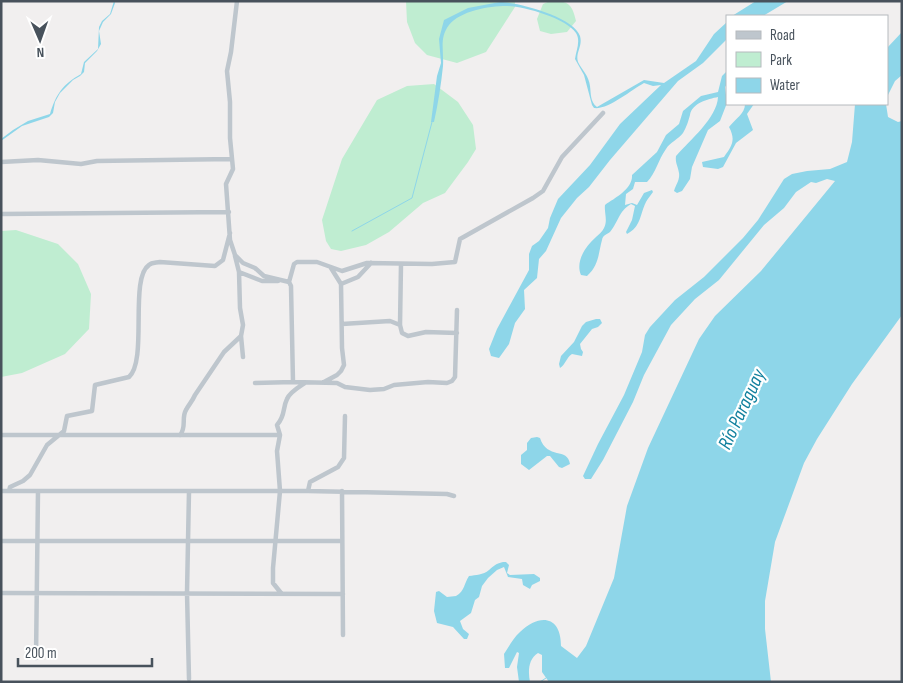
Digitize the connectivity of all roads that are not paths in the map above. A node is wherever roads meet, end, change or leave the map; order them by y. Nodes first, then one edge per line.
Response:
1 (237, 1) edge
2 (603, 113) dead end
3 (231, 160) junction
4 (1, 162) edge
5 (229, 212) junction
6 (1, 214) edge
7 (230, 233) junction
8 (235, 255) junction
9 (371, 263) junction
10 (401, 264) junction
11 (330, 267) junction
12 (239, 272) junction
13 (289, 282) junction
14 (341, 284) junction
15 (457, 310) dead end
16 (342, 324) junction
17 (400, 325) junction
18 (457, 333) junction
19 (240, 336) junction
20 (243, 358) dead end
21 (292, 382) junction
22 (256, 383) dead end
23 (306, 383) junction
24 (318, 384) junction
25 (345, 416) dead end
26 (277, 425) junction
27 (61, 434) junction
28 (1, 435) edge
29 (180, 435) junction
30 (264, 435) junction
31 (280, 435) junction
32 (189, 490) junction
33 (308, 490) junction
34 (1, 491) edge
35 (8, 491) junction
36 (38, 491) junction
37 (280, 491) junction
38 (342, 491) junction
39 (454, 496) dead end
40 (1, 541) edge
41 (37, 541) junction
42 (188, 541) junction
43 (275, 541) junction
44 (342, 541) junction
45 (273, 583) junction
46 (1, 593) edge
47 (36, 593) junction
48 (187, 593) junction
49 (262, 593) junction
50 (281, 593) junction
51 (343, 594) junction
52 (343, 635) dead end
53 (36, 658) dead end
54 (189, 679) dead end

1 - 3 street
2 - 10 street
3 - 4 street
3 - 5 street
5 - 6 street
5 - 7 street
7 - 8 street
7 - 27 street
8 - 12 street
8 - 13 street
9 - 10 street
9 - 11 street
9 - 14 street
10 - 17 street
11 - 13 street
11 - 14 street
12 - 13 street
12 - 19 street
13 - 21 street
14 - 16 street
15 - 18 street
16 - 17 street
16 - 24 street
17 - 18 street
18 - 24 street
19 - 20 street
19 - 29 street
21 - 22 street
21 - 23 street
23 - 24 street
23 - 26 street
25 - 33 street
26 - 30 street
26 - 31 street
27 - 28 street
27 - 29 street
27 - 35 street
29 - 30 street
30 - 31 street
31 - 37 street
32 - 36 street
32 - 37 street
32 - 42 street
33 - 37 street
33 - 38 street
34 - 35 street
35 - 36 street
36 - 41 street
37 - 43 street
38 - 39 street
38 - 44 street
40 - 41 street
41 - 42 street
41 - 47 street
42 - 43 street
42 - 48 street
43 - 44 street
43 - 45 street
44 - 51 street
45 - 49 street
45 - 50 street
46 - 47 street
47 - 48 street
47 - 53 street
48 - 49 street
48 - 54 street
49 - 50 street
50 - 51 street
51 - 52 street

